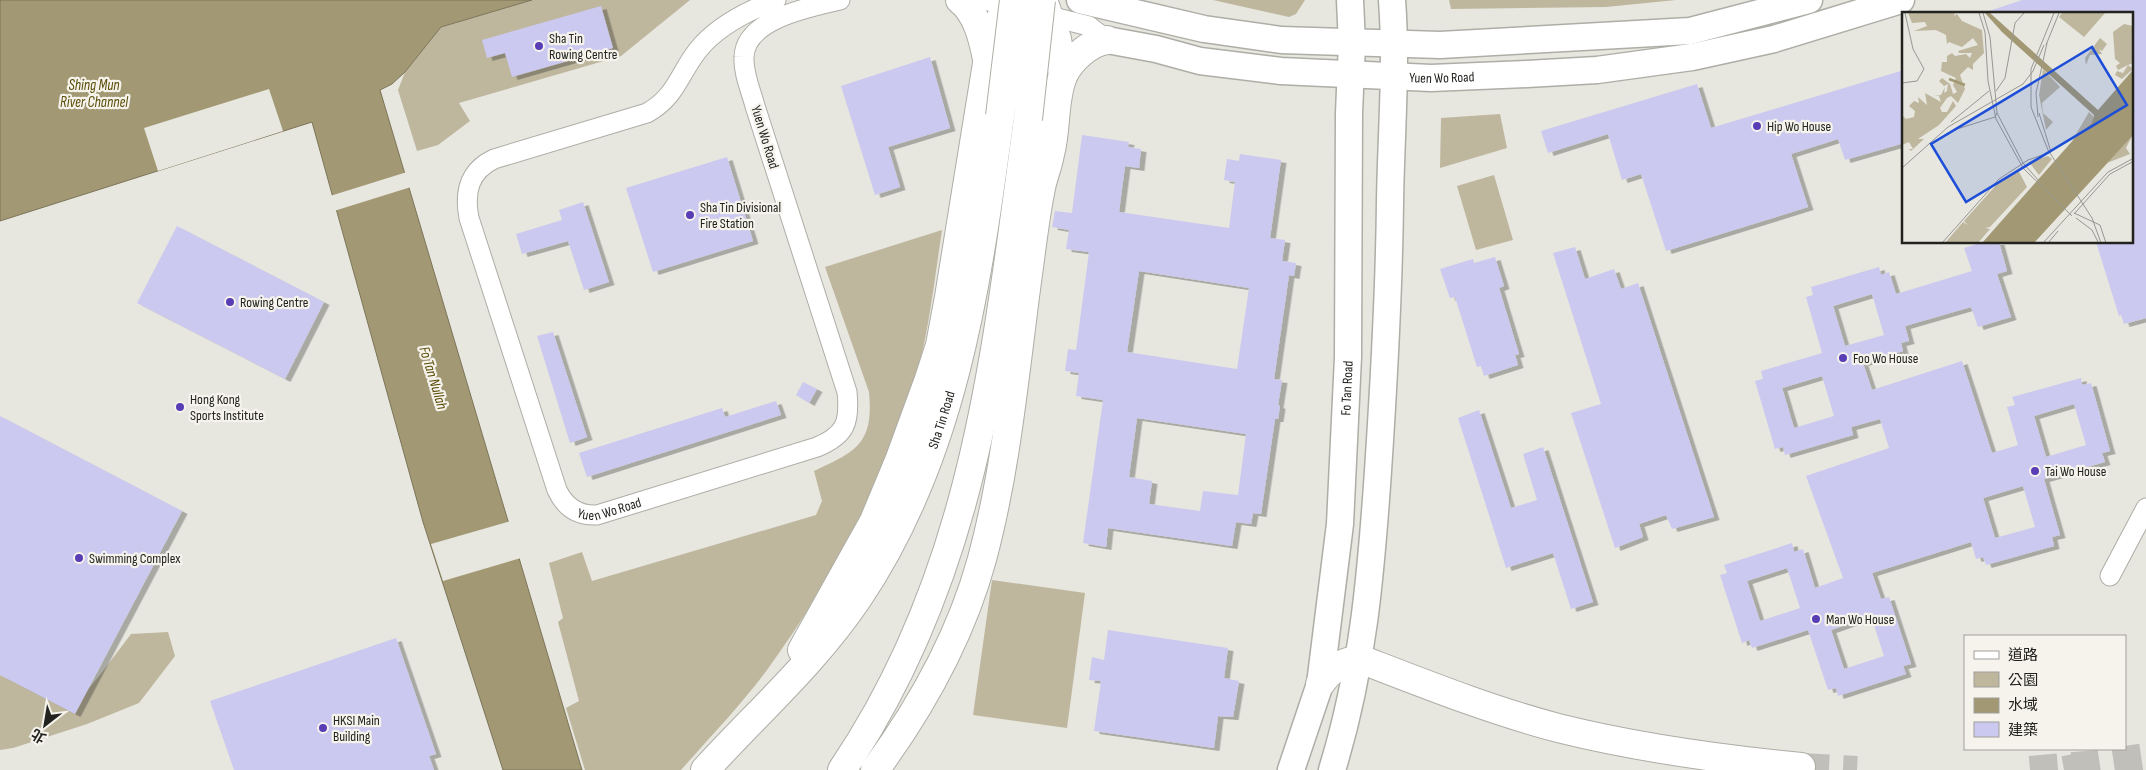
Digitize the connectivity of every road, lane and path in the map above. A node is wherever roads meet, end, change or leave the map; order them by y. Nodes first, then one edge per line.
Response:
1 (776, 0) edge
2 (840, 0) edge
3 (960, 0) edge
4 (1080, 0) edge
5 (1350, 0) edge
6 (1392, 0) edge
7 (1809, 0) edge
8 (1901, 0) edge
9 (1003, 1) edge
10 (1044, 5) edge
11 (1107, 40) junction
12 (1352, 44) junction
13 (1395, 44) junction
14 (987, 61) junction
15 (1350, 74) junction
16 (1063, 76) junction
17 (1393, 77) junction
18 (990, 109) junction
19 (1054, 122) junction
20 (2146, 508) edge
21 (2110, 576) dead end
22 (1360, 659) junction
23 (1320, 684) junction
24 (846, 765) edge
25 (1334, 765) edge
26 (1292, 767) edge
27 (1801, 767) dead end
28 (705, 770) edge
29 (875, 770) edge

1 - 2 street, Yuen Wo Road
3 - 14 highway
4 - 12 main road
5 - 12 main road, Fo Tan Road
6 - 13 main road
7 - 13 main road
8 - 17 main road, Yuen Wo Road
9 - 10 street, Yuen Wo Road
9 - 14 highway
9 - 18 highway, Sha Tin Road, bridge
10 - 11 street, Yuen Wo Road
10 - 16 highway
10 - 24 highway, bridge
11 - 15 main road, Yuen Wo Road
11 - 16 highway
12 - 13 main road
12 - 15 main road, Fo Tan Road
13 - 17 main road
14 - 18 highway
15 - 17 main road, Yuen Wo Road
15 - 23 main road, Fo Tan Road
16 - 19 highway
17 - 22 main road
18 - 19 highway
18 - 28 highway, Sha Tin Road
19 - 29 highway
20 - 21 street
22 - 23 highway
22 - 25 main road
22 - 27 highway
23 - 26 main road, Fo Tan Road

